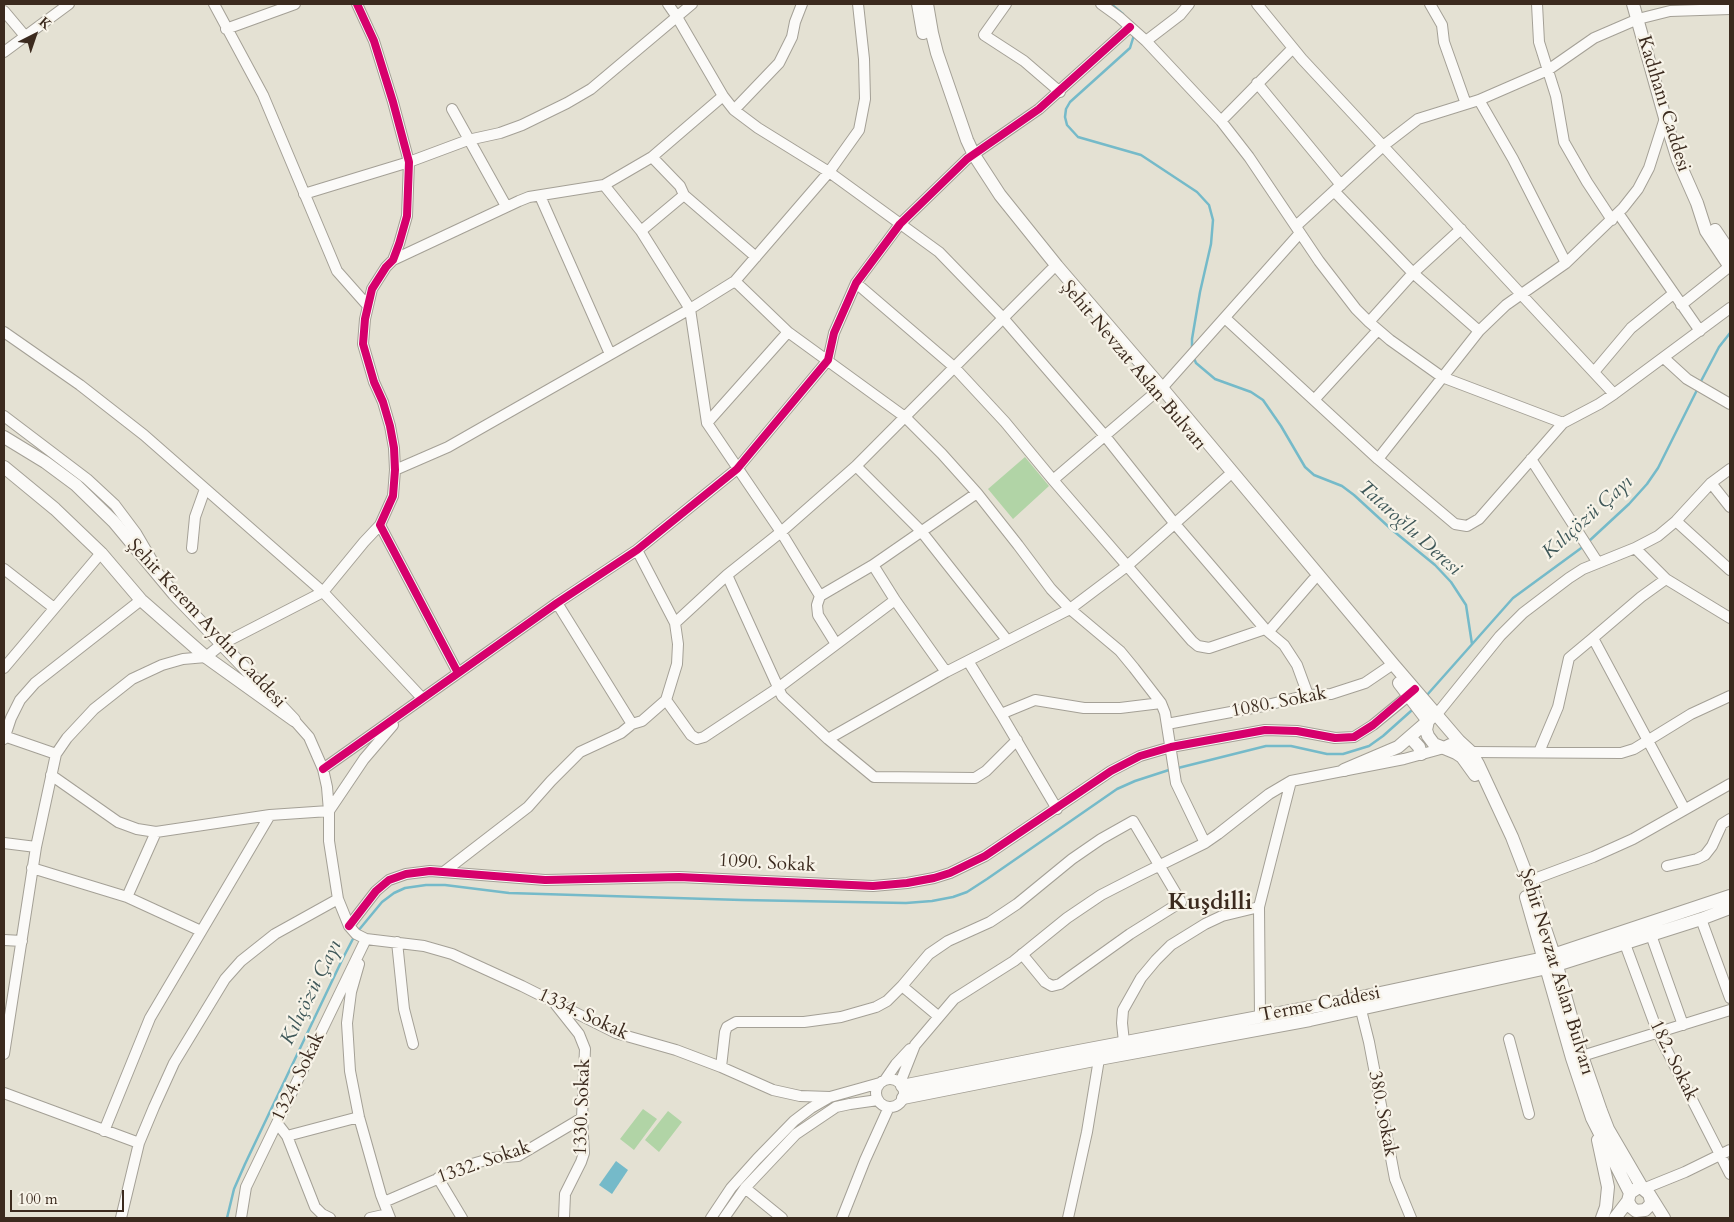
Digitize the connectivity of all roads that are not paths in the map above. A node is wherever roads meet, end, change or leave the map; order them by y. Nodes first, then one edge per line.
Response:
1 (68, 4) edge
2 (214, 4) edge
3 (295, 4) edge
4 (357, 4) edge
5 (668, 4) edge
6 (692, 4) edge
7 (802, 4) edge
8 (858, 4) edge
9 (918, 4) edge
10 (927, 4) edge
11 (1006, 4) edge
12 (1101, 4) edge
13 (1189, 4) edge
14 (1257, 4) edge
15 (1430, 4) edge
16 (1536, 4) edge
17 (1633, 4) edge
18 (1730, 9) edge
19 (4, 10) edge
20 (677, 16) junction
21 (1638, 18) junction
22 (1130, 27) junction
23 (226, 29) junction
24 (25, 36) junction
25 (1146, 41) junction
26 (1293, 48) junction
27 (4, 52) edge
28 (1548, 70) junction
29 (1257, 83) junction
30 (1060, 92) junction
31 (723, 96) junction
32 (1479, 100) junction
33 (1466, 104) junction
34 (452, 109) dead end
35 (734, 110) junction
36 (1665, 118) junction
37 (1221, 121) junction
38 (468, 140) junction
39 (1383, 146) junction
40 (652, 157) junction
41 (971, 157) junction
42 (409, 162) junction
43 (829, 172) junction
44 (604, 185) junction
45 (1338, 188) junction
46 (304, 194) junction
47 (684, 195) junction
48 (540, 196) junction
49 (1697, 203) junction
50 (506, 206) junction
51 (1615, 217) junction
52 (900, 224) junction
53 (1460, 229) junction
54 (1298, 230) junction
55 (641, 231) junction
56 (1730, 252) edge
57 (756, 257) junction
58 (393, 260) junction
59 (1566, 263) junction
60 (1730, 267) edge
61 (1051, 270) junction
62 (1413, 273) junction
63 (735, 281) junction
64 (856, 283) junction
65 (1673, 294) junction
66 (1522, 295) junction
67 (1681, 305) junction
68 (368, 306) junction
69 (1730, 308) edge
70 (690, 309) junction
71 (1003, 318) junction
72 (1225, 318) junction
73 (1369, 322) junction
74 (1378, 330) junction
75 (1478, 330) junction
76 (1700, 331) junction
77 (4, 332) edge
78 (788, 332) junction
79 (610, 354) junction
80 (1664, 358) junction
81 (828, 360) junction
82 (954, 367) junction
83 (1594, 372) junction
84 (1442, 377) junction
85 (1159, 390) junction
86 (1614, 394) junction
87 (1314, 400) junction
88 (1730, 404) edge
89 (4, 416) edge
90 (905, 417) junction
91 (706, 423) junction
92 (1563, 423) junction
93 (1105, 436) junction
94 (4, 438) edge
95 (1378, 459) junction
96 (1531, 459) junction
97 (856, 466) junction
98 (4, 468) edge
99 (737, 469) junction
100 (1730, 469) edge
101 (395, 470) junction
102 (1227, 477) junction
103 (1053, 480) junction
104 (1711, 483) junction
105 (205, 489) junction
106 (977, 493) junction
107 (1730, 507) edge
108 (1676, 520) junction
109 (1175, 524) junction
110 (380, 525) junction
111 (921, 531) junction
112 (781, 532) junction
113 (192, 548) dead end
114 (1636, 548) junction
115 (637, 550) junction
116 (101, 554) junction
117 (1598, 563) junction
118 (873, 565) junction
119 (1127, 566) junction
120 (4, 569) edge
121 (1730, 570) edge
122 (727, 575) junction
123 (1666, 579) junction
124 (1313, 580) junction
125 (166, 584) junction
126 (324, 592) junction
127 (820, 596) junction
128 (141, 600) junction
129 (895, 600) junction
130 (557, 603) junction
131 (54, 608) junction
132 (1070, 609) junction
133 (1730, 618) edge
134 (675, 623) junction
135 (1267, 630) junction
136 (1593, 638) junction
137 (1007, 640) junction
138 (222, 644) junction
139 (836, 644) junction
140 (206, 657) junction
141 (968, 661) junction
142 (4, 665) edge
143 (1390, 666) junction
144 (946, 672) junction
145 (458, 673) junction
146 (778, 688) junction
147 (1412, 692) junction
148 (1308, 695) junction
149 (1727, 697) edge
150 (422, 698) junction
151 (666, 700) junction
152 (1161, 703) junction
153 (1730, 708) edge
154 (405, 712) junction
155 (1001, 714) junction
156 (1430, 714) junction
157 (294, 720) junction
158 (632, 724) junction
159 (1167, 724) junction
160 (1410, 737) junction
161 (4, 738) edge
162 (828, 739) junction
163 (1017, 740) junction
164 (1648, 740) junction
165 (1459, 741) junction
166 (1171, 747) junction
167 (1398, 747) junction
168 (1444, 748) junction
169 (1471, 752) junction
170 (1539, 752) junction
171 (56, 754) junction
172 (1421, 754) junction
173 (1404, 759) junction
174 (323, 769) junction
175 (1344, 770) junction
176 (50, 775) junction
177 (1291, 780) junction
178 (1730, 784) edge
179 (1684, 808) junction
180 (1057, 809) junction
181 (329, 811) junction
182 (270, 815) junction
183 (1730, 819) edge
184 (156, 832) junction
185 (4, 843) edge
186 (1205, 843) junction
187 (36, 847) junction
188 (1161, 865) junction
189 (1667, 866) dead end
190 (32, 868) junction
191 (445, 871) junction
192 (1529, 881) junction
193 (1730, 896) edge
194 (127, 897) junction
195 (338, 899) junction
196 (1259, 907) junction
197 (1730, 908) edge
198 (1701, 919) junction
199 (348, 926) junction
200 (201, 931) junction
201 (1651, 935) junction
202 (366, 939) junction
203 (4, 940) edge
204 (22, 941) junction
205 (397, 942) junction
206 (1625, 944) junction
207 (1022, 954) junction
208 (1551, 961) junction
209 (902, 986) junction
210 (1730, 998) edge
211 (554, 1002) junction
212 (1361, 1010) junction
213 (1730, 1010) edge
214 (938, 1016) junction
215 (1260, 1017) junction
216 (1683, 1025) junction
217 (1658, 1033) junction
218 (1509, 1039) dead end
219 (1124, 1042) junction
220 (413, 1044) dead end
221 (915, 1045) junction
222 (4, 1054) edge
223 (1582, 1056) junction
224 (1099, 1059) junction
225 (721, 1067) junction
226 (883, 1081) junction
227 (902, 1089) junction
228 (4, 1093) edge
229 (830, 1097) junction
230 (878, 1100) junction
231 (890, 1107) junction
232 (1529, 1114) dead end
233 (360, 1116) junction
234 (582, 1118) junction
235 (1592, 1118) junction
236 (277, 1123) junction
237 (104, 1131) junction
238 (287, 1136) junction
239 (139, 1143) junction
240 (1730, 1150) edge
241 (1720, 1155) junction
242 (1730, 1174) edge
243 (438, 1178) junction
244 (745, 1188) junction
245 (1646, 1192) junction
246 (1629, 1197) junction
247 (384, 1202) junction
248 (1648, 1214) edge
249 (389, 1216) edge
250 (121, 1218) edge
251 (240, 1218) edge
252 (330, 1218) edge
253 (370, 1218) edge
254 (462, 1218) edge
255 (564, 1218) edge
256 (711, 1218) edge
257 (724, 1218) edge
258 (782, 1218) edge
259 (842, 1218) edge
260 (1068, 1218) edge
261 (1409, 1218) edge
262 (1602, 1218) edge
263 (1615, 1218) edge
264 (1634, 1218) edge
265 (1664, 1218) edge

1 - 24 street
2 - 23 street
3 - 23 street
4 - 42 street
5 - 20 street
6 - 20 street
7 - 35 street
8 - 43 street
9 - 41 main road, Şehit Nevzat Aslan Bulvarı
10 - 41 main road, Şehit Nevzat Aslan Bulvarı
11 - 30 street
12 - 22 street
13 - 25 street
14 - 26 street
15 - 33 street
16 - 28 street
17 - 21 main road, Kadıhanı Caddesi
18 - 21 street
19 - 24 street
20 - 31 street
20 - 38 street
21 - 28 street
21 - 36 main road, Kadıhanı Caddesi
22 - 25 street
22 - 30 street
23 - 46 street
24 - 27 street
25 - 37 street
26 - 29 street
26 - 39 street
28 - 32 street
28 - 51 street
29 - 37 street
29 - 45 street
30 - 41 street
31 - 35 street
31 - 40 street
32 - 33 street
32 - 59 street
33 - 39 street
34 - 38 street
35 - 43 street
36 - 49 main road, Kadıhanı Caddesi
36 - 51 street
37 - 54 street
38 - 42 street
38 - 50 street
39 - 45 street
39 - 53 street
40 - 44 street
40 - 47 street
41 - 52 street
41 - 61 main road, Şehit Nevzat Aslan Bulvarı
41 - 85 main road, Şehit Nevzat Aslan Bulvarı
42 - 46 street
42 - 58 street
43 - 52 street
43 - 57 street
44 - 48 street
44 - 55 street
45 - 54 street
45 - 62 street
46 - 68 street
47 - 55 street
47 - 57 street
48 - 50 street
48 - 79 street
49 - 56 main road
49 - 60 main road
50 - 58 street
51 - 59 street
51 - 65 street
52 - 64 street
52 - 71 street
53 - 62 street
53 - 66 street
54 - 72 street
54 - 73 street
55 - 70 street
57 - 63 street
58 - 68 street
59 - 66 street
60 - 67 street
61 - 71 street
61 - 85 main road, Şehit Nevzat Aslan Bulvarı
62 - 73 street
62 - 75 street
63 - 70 street
63 - 78 street
64 - 81 street
64 - 82 street
65 - 67 street
65 - 83 street
66 - 75 street
66 - 83 street
67 - 76 street
68 - 101 street
69 - 76 street
70 - 79 street
70 - 91 street
71 - 82 street
71 - 93 street
72 - 85 street
72 - 87 street
73 - 74 street
74 - 84 street
74 - 87 street
75 - 84 street
76 - 80 street
77 - 105 street
78 - 81 street
78 - 91 street
79 - 101 street
80 - 86 street
80 - 88 street
81 - 90 street
81 - 99 street
82 - 90 street
82 - 103 street
83 - 86 street
84 - 92 street
84 - 95 street
85 - 93 street
85 - 102 main road, Şehit Nevzat Aslan Bulvarı
85 - 143 main road, Şehit Nevzat Aslan Bulvarı
86 - 92 street
87 - 95 street
89 - 125 street
90 - 97 street
90 - 106 street
91 - 99 street
92 - 96 street
93 - 103 street
93 - 109 street
94 - 125 main road, Şehit Kerem Aydın Caddesi
95 - 96 street
96 - 117 street
97 - 111 street
97 - 112 street
98 - 116 main road, Şehit Kerem Aydın Caddesi
99 - 112 street
99 - 115 street
100 - 104 street
101 - 110 street
102 - 109 street
102 - 124 main road, Şehit Nevzat Aslan Bulvarı
103 - 119 street
104 - 107 street
104 - 108 street
105 - 113 street
105 - 126 street
106 - 111 street
106 - 132 street
108 - 114 street
108 - 121 street
109 - 119 street
109 - 135 street
110 - 126 street
110 - 145 street
111 - 118 street
111 - 137 street
112 - 122 street
112 - 127 street
114 - 117 street
114 - 123 street
115 - 130 street
115 - 134 street
116 - 128 main road, Şehit Kerem Aydın Caddesi
116 - 131 street
117 - 156 street
118 - 127 street
118 - 129 street
119 - 132 street
119 - 135 street
120 - 131 street
122 - 134 street
122 - 146 street
123 - 133 street
123 - 136 street
124 - 135 street
124 - 143 main road, Şehit Nevzat Aslan Bulvarı
125 - 138 main road, Şehit Kerem Aydın Caddesi
126 - 138 street
126 - 150 street
127 - 139 street
128 - 140 main road, Şehit Kerem Aydın Caddesi
128 - 161 street
129 - 139 street
129 - 144 street
130 - 145 street
130 - 158 street
131 - 142 street
132 - 137 street
132 - 152 street
134 - 151 street
135 - 148 street
136 - 164 street
136 - 170 street
137 - 141 street
138 - 140 street
138 - 157 main road, Şehit Kerem Aydın Caddesi
139 - 146 street
140 - 157 main road, Şehit Kerem Aydın Caddesi
140 - 171 street
141 - 144 street
141 - 155 street
143 - 147 main road, Şehit Nevzat Aslan Bulvarı
143 - 148 street, 1080. Sokak
144 - 162 street
145 - 150 street
146 - 151 street
146 - 162 street
147 - 156 main road, Şehit Nevzat Aslan Bulvarı
147 - 166 street, 1090. Sokak
148 - 159 street, 1080. Sokak
149 - 153 street
149 - 164 street
150 - 154 street
151 - 158 street
152 - 155 street
152 - 159 street
154 - 174 street
154 - 181 street
155 - 163 street
156 - 160 main road
156 - 165 main road, Şehit Nevzat Aslan Bulvarı
156 - 168 main road, Şehit Nevzat Aslan Bulvarı
157 - 174 street
158 - 191 street
159 - 166 street
160 - 167 main road
160 - 172 main road
161 - 171 street
162 - 163 street
163 - 180 street
164 - 170 street
164 - 179 street
165 - 168 main road
165 - 169 main road, Şehit Nevzat Aslan Bulvarı
166 - 180 street, 1090. Sokak
166 - 186 street
167 - 173 main road
167 - 175 main road
168 - 172 street
168 - 208 main road, Şehit Nevzat Aslan Bulvarı
169 - 170 street
169 - 192 main road, Şehit Nevzat Aslan Bulvarı
171 - 176 street
172 - 173 street
173 - 175 street
174 - 181 street
175 - 177 street
176 - 184 street
176 - 187 street
177 - 186 street
177 - 196 street
178 - 179 street
179 - 192 street
180 - 191 street, 1090. Sokak
181 - 182 street
181 - 195 street
182 - 184 street
182 - 200 street
183 - 189 street
184 - 194 street
185 - 187 street
186 - 188 street
187 - 190 street
188 - 207 street
188 - 207 street
188 - 209 street
190 - 194 street
190 - 204 street
191 - 199 street, 1090. Sokak
192 - 208 main road, Şehit Nevzat Aslan Bulvarı
193 - 208 main road, Terme Caddesi
194 - 200 street
195 - 199 street
195 - 239 street
196 - 215 street
196 - 219 street
197 - 198 main road, Terme Caddesi
198 - 201 main road, Terme Caddesi
198 - 210 street
199 - 202 street
200 - 237 street
201 - 206 main road, Terme Caddesi
201 - 216 street
202 - 205 street, 1334. Sokak
202 - 233 street
202 - 236 street, 1324. Sokak
203 - 204 street
204 - 222 street
205 - 211 street, 1334. Sokak
205 - 220 street
206 - 208 main road, Terme Caddesi
206 - 217 street, 182. Sokak
207 - 214 street
208 - 212 main road, Terme Caddesi
208 - 215 main road, Terme Caddesi
208 - 223 main road, Şehit Nevzat Aslan Bulvarı
208 - 235 main road, Şehit Nevzat Aslan Bulvarı
209 - 214 street
209 - 225 street
211 - 225 street, 1334. Sokak
211 - 234 street, 1330. Sokak
212 - 224 main road, Terme Caddesi
212 - 261 street, 380. Sokak
213 - 216 street
214 - 221 street
215 - 219 main road, Terme Caddesi
216 - 217 street
217 - 223 street
217 - 241 street, 182. Sokak
218 - 232 street
219 - 227 main road, Terme Caddesi
221 - 226 street
221 - 227 street
223 - 245 main road, Şehit Nevzat Aslan Bulvarı
224 - 227 main road, Terme Caddesi
224 - 260 street
225 - 229 street, 1334. Sokak
226 - 227 street
226 - 229 street
226 - 230 street
227 - 231 street
228 - 237 street
229 - 256 street
230 - 231 street
230 - 244 street
231 - 259 street
233 - 238 street
233 - 247 street
234 - 243 street, 1332. Sokak
234 - 255 street, 1330. Sokak
235 - 246 main road, Şehit Nevzat Aslan Bulvarı
235 - 262 main road
236 - 238 street
236 - 251 street, 1324. Sokak
237 - 239 street
238 - 252 street
239 - 250 street
240 - 241 street
241 - 242 street, 182. Sokak
241 - 245 street
243 - 247 street, 1332. Sokak
243 - 254 street
244 - 257 street
244 - 258 street
245 - 246 main road
245 - 248 main road
245 - 265 main road, Şehit Nevzat Aslan Bulvarı
246 - 248 main road
246 - 263 main road
247 - 249 street
248 - 264 main road
249 - 253 street

